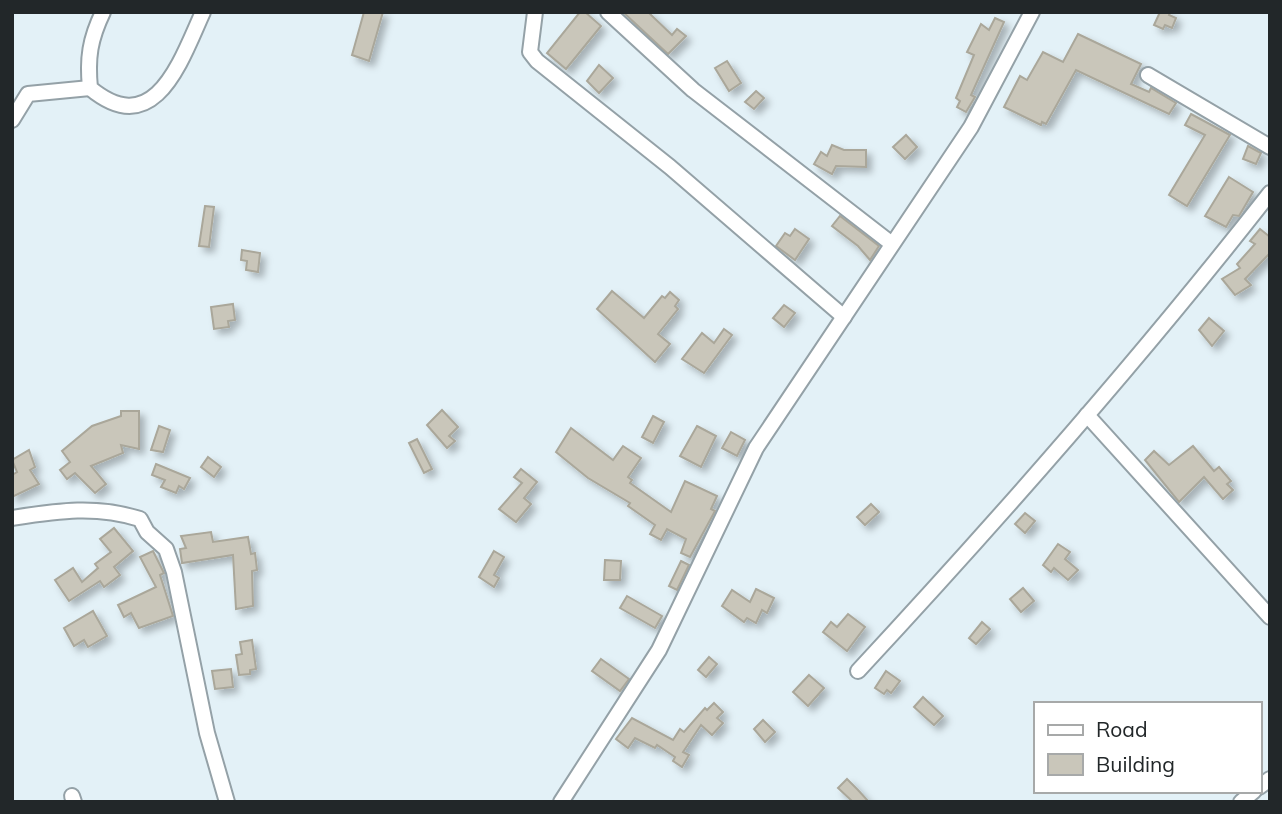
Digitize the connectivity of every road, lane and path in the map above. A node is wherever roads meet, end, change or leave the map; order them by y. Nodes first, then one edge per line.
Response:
1 (103, 12) edge
2 (203, 12) edge
3 (534, 12) edge
4 (608, 12) edge
5 (1032, 12) edge
6 (1149, 75) dead end
7 (90, 88) junction
8 (12, 120) edge
9 (1270, 147) edge
10 (1270, 193) edge
11 (892, 244) junction
12 (844, 317) junction
13 (1087, 415) junction
14 (12, 518) edge
15 (1270, 617) edge
16 (858, 671) dead end
17 (227, 802) edge
18 (561, 802) edge

1 - 7 street
2 - 7 street
3 - 12 street
4 - 11 street
5 - 11 street
6 - 9 street
7 - 8 street
10 - 13 street
11 - 12 street
12 - 18 street
13 - 15 street
13 - 16 street
14 - 17 street

